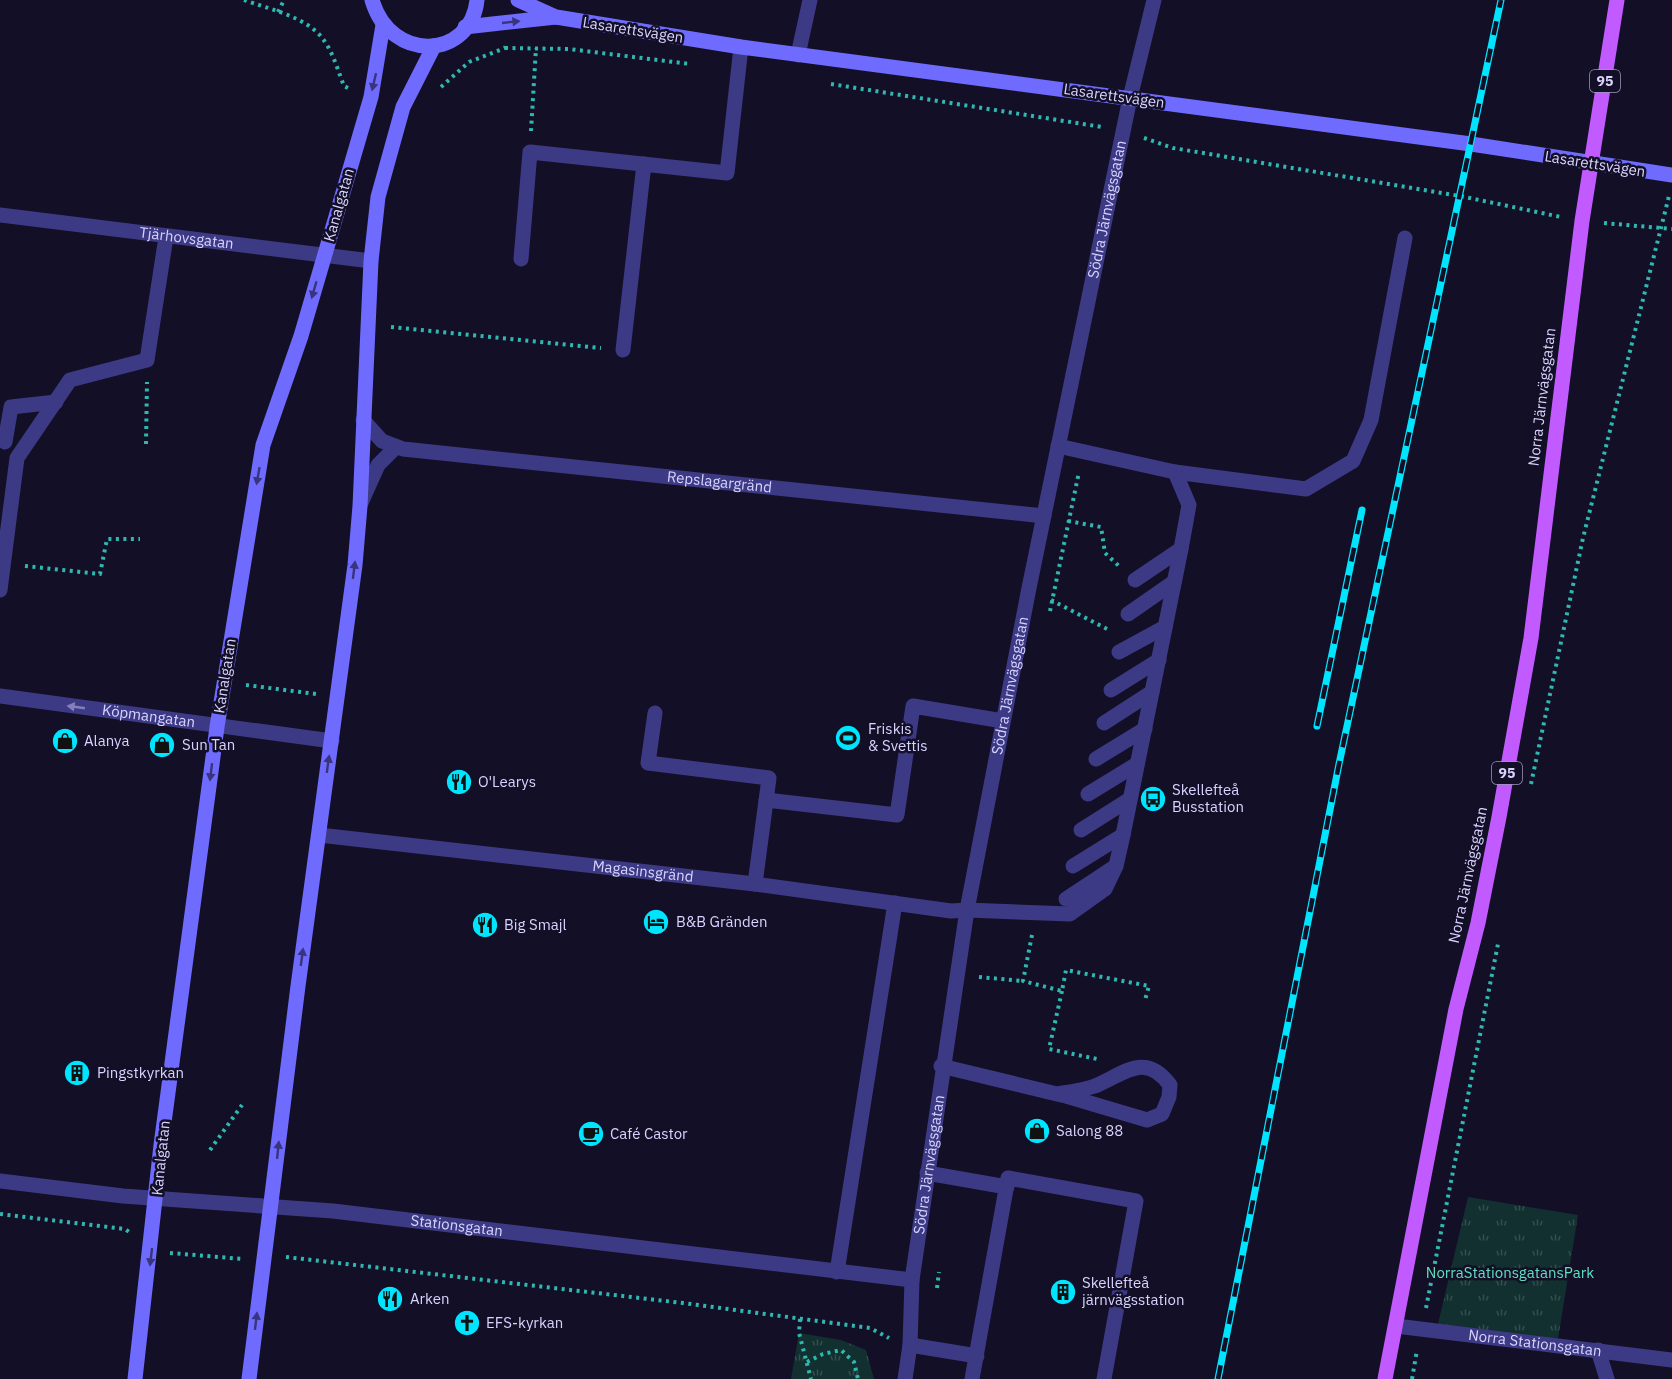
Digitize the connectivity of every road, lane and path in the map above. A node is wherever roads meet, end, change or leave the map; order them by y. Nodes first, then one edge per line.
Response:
1 (244, 0) edge
2 (284, 0) edge
3 (362, 0) edge
4 (477, 0) edge
5 (518, 0) edge
6 (810, 0) edge
7 (1154, 0) edge
8 (1617, 0) edge
9 (278, 12) junction
10 (377, 12) edge
11 (556, 17) junction
12 (508, 22) junction
13 (465, 27) junction
14 (434, 46) junction
15 (741, 47) junction
16 (506, 48) junction
17 (536, 48) junction
18 (798, 55) junction
19 (694, 65) dead end
20 (821, 83) dead end
21 (436, 95) dead end
22 (371, 97) junction
23 (1130, 98) junction
24 (1124, 132) junction
25 (1145, 139) junction
26 (1143, 150) dead end
27 (530, 152) junction
28 (1594, 161) junction
29 (644, 164) junction
30 (1672, 175) edge
31 (1669, 194) dead end
32 (0, 216) edge
33 (1582, 221) junction
34 (1661, 229) junction
35 (1672, 229) edge
36 (166, 237) junction
37 (1405, 238) dead end
38 (324, 256) junction
39 (521, 259) dead end
40 (371, 261) junction
41 (385, 326) dead end
42 (623, 350) joint
43 (147, 360) junction
44 (56, 402) junction
45 (363, 420) junction
46 (5, 442) dead end
47 (146, 444) dead end
48 (1058, 446) junction
49 (395, 448) junction
50 (1083, 452) junction
51 (1175, 472) junction
52 (360, 506) junction
53 (1044, 516) junction
54 (1069, 521) junction
55 (140, 538) dead end
56 (1181, 549) junction
57 (3, 564) junction
58 (1128, 579) joint
59 (1174, 582) junction
60 (1029, 588) junction
61 (0, 590) edge
62 (1053, 600) junction
63 (1050, 612) dead end
64 (1128, 614) dead end
65 (1111, 619) dead end
66 (1166, 627) junction
67 (1109, 630) junction
68 (1107, 639) dead end
69 (1119, 652) dead end
70 (1159, 660) junction
71 (223, 682) junction
72 (1111, 690) dead end
73 (1152, 692) junction
74 (0, 696) edge
75 (338, 697) junction
76 (655, 713) dead end
77 (1004, 721) junction
78 (1104, 723) dead end
79 (217, 727) junction
80 (1145, 729) junction
81 (332, 741) junction
82 (1096, 759) dead end
83 (1137, 764) junction
84 (1530, 786) dead end
85 (1088, 794) dead end
86 (1130, 799) junction
87 (766, 800) junction
88 (1081, 830) dead end
89 (319, 835) junction
90 (1123, 835) junction
91 (1073, 866) dead end
92 (1116, 866) junction
93 (755, 884) junction
94 (1066, 899) dead end
95 (895, 903) junction
96 (966, 910) junction
97 (1036, 914) junction
98 (1500, 937) dead end
99 (957, 975) junction
100 (1023, 981) junction
101 (1062, 991) junction
102 (1145, 1000) dead end
103 (941, 1066) junction
104 (1132, 1067) junction
105 (1057, 1094) junction
106 (243, 1105) dead end
107 (210, 1150) dead end
108 (927, 1173) junction
109 (0, 1181) edge
110 (1007, 1187) junction
111 (157, 1199) junction
112 (271, 1208) junction
113 (0, 1214) edge
114 (152, 1250) junction
115 (263, 1261) junction
116 (939, 1268) dead end
117 (837, 1272) junction
118 (912, 1280) junction
119 (937, 1291) dead end
120 (800, 1319) junction
121 (1396, 1326) junction
122 (1421, 1330) junction
123 (910, 1345) junction
124 (1598, 1350) junction
125 (977, 1356) junction
126 (1672, 1360) edge
127 (807, 1362) junction
128 (135, 1379) edge
129 (249, 1379) edge
130 (812, 1379) edge
131 (858, 1379) edge
132 (905, 1379) edge
133 (972, 1379) edge
134 (1104, 1379) edge
135 (1384, 1379) edge
136 (1412, 1379) edge
137 (1607, 1379) edge

1 - 9 path
2 - 9 path
3 - 10 main road
4 - 13 main road
5 - 11 main road, Lasarettsvägen
6 - 18 street
7 - 23 street, Södra Järnvägsgatan
8 - 28 main road, 95
9 - 22 path
10 - 14 main road
10 -> 22 main road, Kanalgatan
12 -> 11 main road, Lasarettsvägen
11 - 15 main road, Lasarettsvägen
12 - 13 main road, Lasarettsvägen
12 - 16 path
13 - 14 main road
14 - 40 main road
15 - 18 main road, Lasarettsvägen
15 - 29 street
16 - 17 path
16 - 21 path
17 - 19 path
17 - 27 path
18 - 23 main road, Lasarettsvägen
20 - 24 path
22 - 38 main road, Kanalgatan
23 - 24 street, Södra Järnvägsgatan
23 - 28 main road, Lasarettsvägen
24 - 25 path
24 - 48 street, Södra Järnvägsgatan
25 - 26 path
25 - 33 path
27 - 29 street
27 - 39 street
28 - 30 main road, Lasarettsvägen
28 - 33 main road, Norra Järnvägsgatan / 95
29 - 42 street
31 - 34 path
32 - 36 street, Tjärhovsgatan
33 - 34 path
33 - 121 main road, Norra Järnvägsgatan / 95
34 - 35 path
34 - 84 path
36 - 38 street, Tjärhovsgatan
36 - 43 street
37 - 51 street
38 - 40 street, Tjärhovsgatan
38 -> 71 main road, Kanalgatan
40 - 45 main road
41 - 42 path
43 - 44 street
43 - 47 path
44 - 46 street
44 - 57 street
45 - 49 street
45 - 52 main road
48 - 50 street
48 - 53 street, Södra Järnvägsgatan
49 - 52 street
49 - 53 street, Repslagargränd
50 - 51 street
50 - 54 path
51 - 56 street, Magasinsgränd
75 -> 52 main road
53 - 54 path
53 - 60 street, Södra Järnvägsgatan
54 - 58 path
54 - 62 path
55 - 57 path
56 - 58 street
56 - 59 street, Magasinsgränd
57 - 61 street
59 - 64 street
59 - 66 street, Magasinsgränd
60 - 62 path
60 - 77 street, Södra Järnvägsgatan
62 - 63 path
62 - 67 path
65 - 67 path
66 - 69 street
66 - 70 street, Magasinsgränd
67 - 68 path
70 - 72 street
70 - 73 street, Magasinsgränd
71 - 75 path
71 - 79 main road, Kanalgatan
73 - 78 street
73 - 80 street, Magasinsgränd
79 -> 74 street, Köpmangatan
75 - 81 main road
76 - 87 street
77 - 87 street
77 - 96 street, Södra Järnvägsgatan
79 - 81 street, Köpmangatan
79 -> 111 main road, Kanalgatan
80 - 82 street
80 - 83 street, Magasinsgränd
89 -> 81 main road
83 - 85 street
83 - 86 street, Magasinsgränd
86 - 88 street
86 - 90 street, Magasinsgränd
87 - 93 street
89 - 93 street, Magasinsgränd
112 -> 89 main road
90 - 91 street
90 - 92 street, Magasinsgränd
92 - 94 street
92 - 97 street, Magasinsgränd
93 - 95 street, Magasinsgränd
95 - 96 street, Magasinsgränd
95 - 117 street
96 - 97 street, Magasinsgränd
96 - 99 street, Södra Järnvägsgatan
97 - 100 path
98 - 122 path
99 - 100 path
99 - 103 street, Södra Järnvägsgatan
100 - 101 path
101 - 102 path
101 - 104 path
103 - 105 street
103 - 108 street, Södra Järnvägsgatan
104 - 105 street
104 - 105 street
106 - 107 path
108 - 110 street
108 - 118 street, Södra Järnvägsgatan
109 - 111 street, Stationsgatan
110 - 125 street
110 - 134 street
111 - 112 street, Stationsgatan
111 - 114 main road, Kanalgatan
112 - 115 main road
112 - 117 street, Stationsgatan
113 - 114 path
114 - 115 path
114 -> 128 main road, Kanalgatan
115 - 120 path
129 -> 115 main road
116 - 119 path
117 - 118 street, Stationsgatan
118 - 123 street, Södra Järnvägsgatan
120 - 123 path
120 - 127 path
121 - 122 street, Norra Stationsgatan
121 - 135 main road, Norra Järnvägsgatan / 95
122 - 124 street, Norra Stationsgatan
122 - 136 path
123 - 125 street
123 - 132 street, Södra Järnvägsgatan
124 - 126 street, Norra Stationsgatan
124 - 137 street
125 - 133 street
127 - 130 path
127 - 131 path

